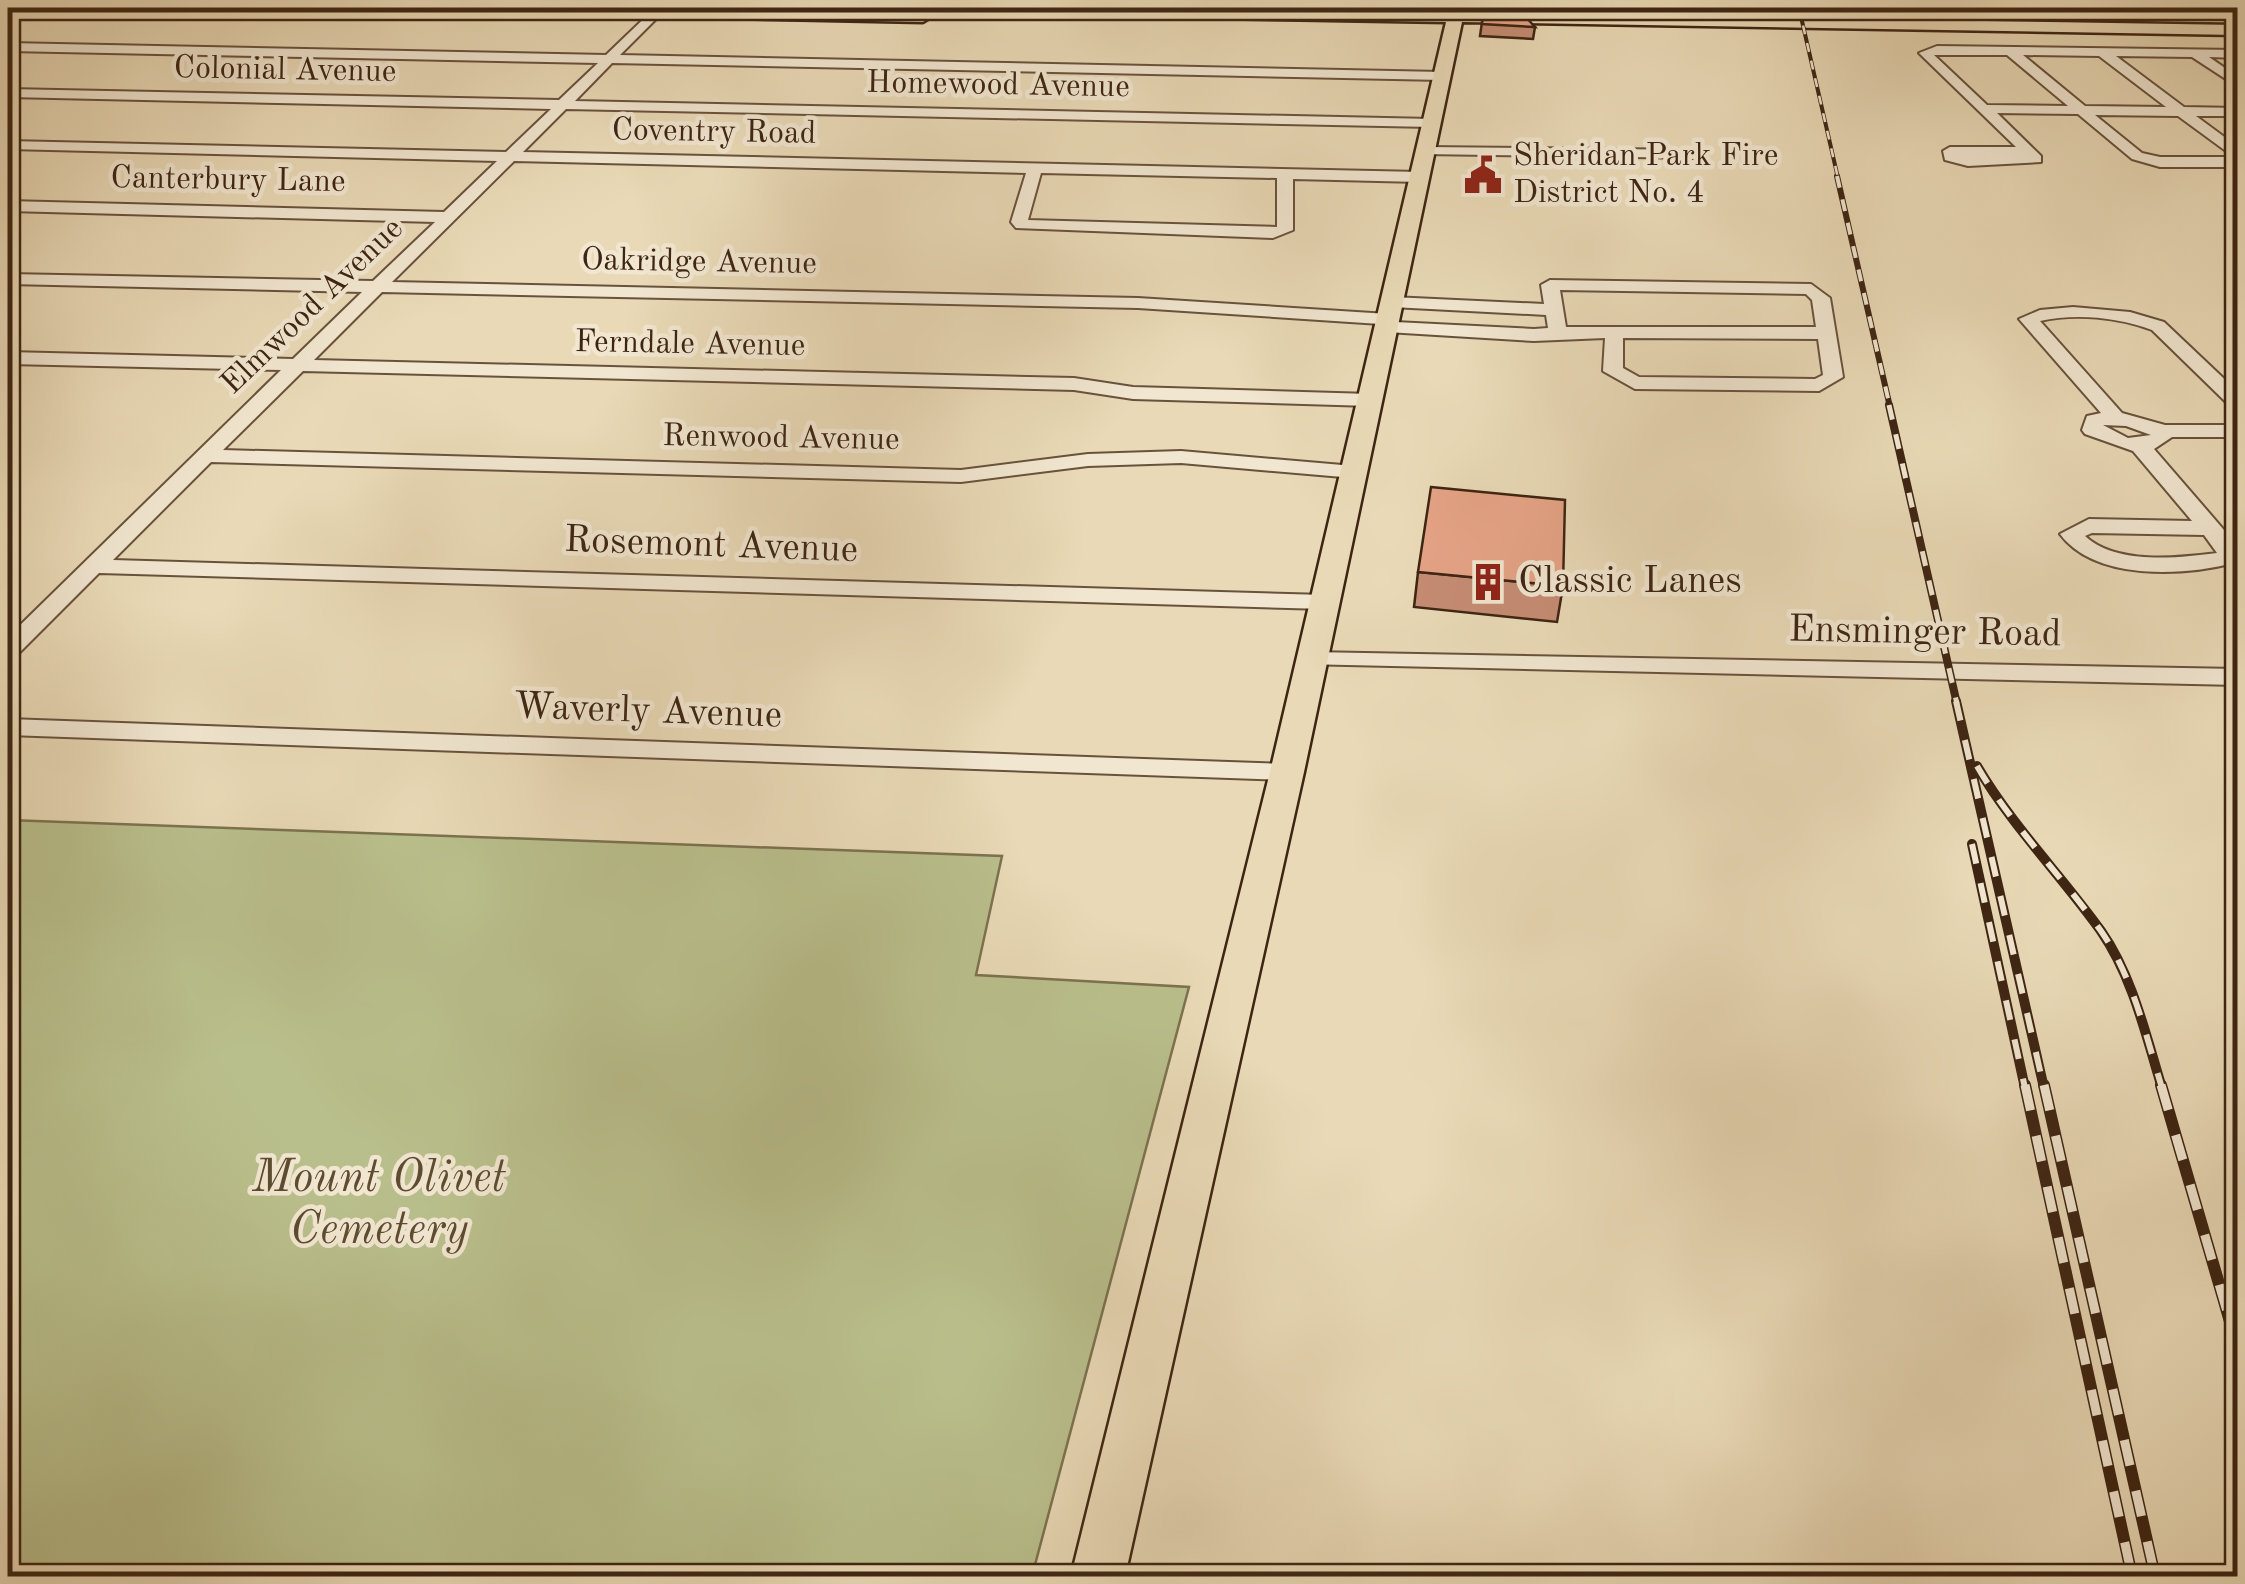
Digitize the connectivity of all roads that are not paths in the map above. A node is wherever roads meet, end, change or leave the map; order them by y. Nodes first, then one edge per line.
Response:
1 (493, 8) edge
2 (899, 8) edge
3 (659, 9) edge
4 (951, 13) edge
5 (1202, 18) junction
6 (1453, 22) edge
7 (2238, 30) edge
8 (8, 47) edge
9 (2010, 51) junction
10 (2102, 52) junction
11 (2194, 53) junction
12 (2238, 54) edge
13 (608, 59) junction
14 (1442, 76) junction
15 (2238, 84) edge
16 (8, 93) edge
17 (562, 104) junction
18 (1982, 109) junction
19 (2080, 110) junction
20 (2180, 111) junction
21 (2238, 112) edge
22 (1432, 123) junction
23 (8, 145) edge
24 (1698, 154) dead end
25 (2031, 154) dead end
26 (510, 156) junction
27 (2238, 158) edge
28 (1423, 164) junction
29 (1035, 168) junction
30 (1286, 174) junction
31 (8, 206) edge
32 (448, 217) junction
33 (8, 278) edge
34 (378, 286) junction
35 (1553, 310) junction
36 (1389, 316) junction
37 (1558, 332) junction
38 (1614, 332) junction
39 (1825, 333) junction
40 (8, 358) edge
41 (296, 365) junction
42 (1370, 400) junction
43 (2238, 403) edge
44 (2114, 416) junction
45 (2158, 429) junction
46 (2238, 430) edge
47 (2139, 445) junction
48 (204, 456) junction
49 (1354, 472) junction
50 (2209, 528) junction
51 (95, 566) junction
52 (1325, 602) junction
53 (8, 650) edge
54 (1311, 659) junction
55 (2238, 677) edge
56 (8, 727) edge
57 (1287, 772) junction
58 (1098, 1576) edge

1 - 3 main road
2 - 4 main road
3 - 4 main road
3 - 13 street, Elmwood Avenue
4 - 5 main road
5 - 6 main road
5 - 6 main road
6 - 7 main road
6 - 14 main road
8 - 13 street
9 - 10 street
9 - 18 street
9 - 19 street
10 - 11 street
10 - 20 street
11 - 12 street
11 - 15 street
13 - 14 street
13 - 17 street, Elmwood Avenue
14 - 22 main road
16 - 17 street, Colonial Avenue
17 - 22 street, Homewood Avenue
17 - 26 street, Elmwood Avenue
18 - 19 street
18 - 25 street
19 - 20 street
19 - 27 street
20 - 21 street
20 - 27 street
22 - 28 main road
23 - 26 street, Coventry Road
24 - 28 street, Coventry Road
26 - 29 street, Coventry Road
26 - 32 street, Elmwood Avenue
28 - 30 street, Coventry Road
28 - 36 main road
29 - 30 street, Coventry Road
29 - 30 street
31 - 32 street, Canterbury Lane
32 - 34 street, Elmwood Avenue
33 - 34 street, Oakridge Avenue
34 - 36 street, Oakridge Avenue
34 - 41 street, Elmwood Avenue
35 - 36 street
35 - 37 street
35 - 39 street
36 - 37 street
36 - 42 main road
37 - 38 street
38 - 39 street
38 - 39 street
40 - 41 street, Ferndale Avenue
41 - 42 street, Ferndale Avenue
41 - 48 street, Elmwood Avenue
42 - 49 main road
43 - 44 street
44 - 45 street
44 - 47 street
45 - 46 street
45 - 47 street
47 - 50 street
48 - 49 street, Renwood Avenue
48 - 51 street, Elmwood Avenue
49 - 52 main road
50 - 50 street
51 - 52 street, Rosemont Avenue
51 - 53 street, Elmwood Avenue
52 - 54 main road
54 - 55 street, Ensminger Road
54 - 57 main road
56 - 57 street, Waverly Avenue
57 - 58 main road

